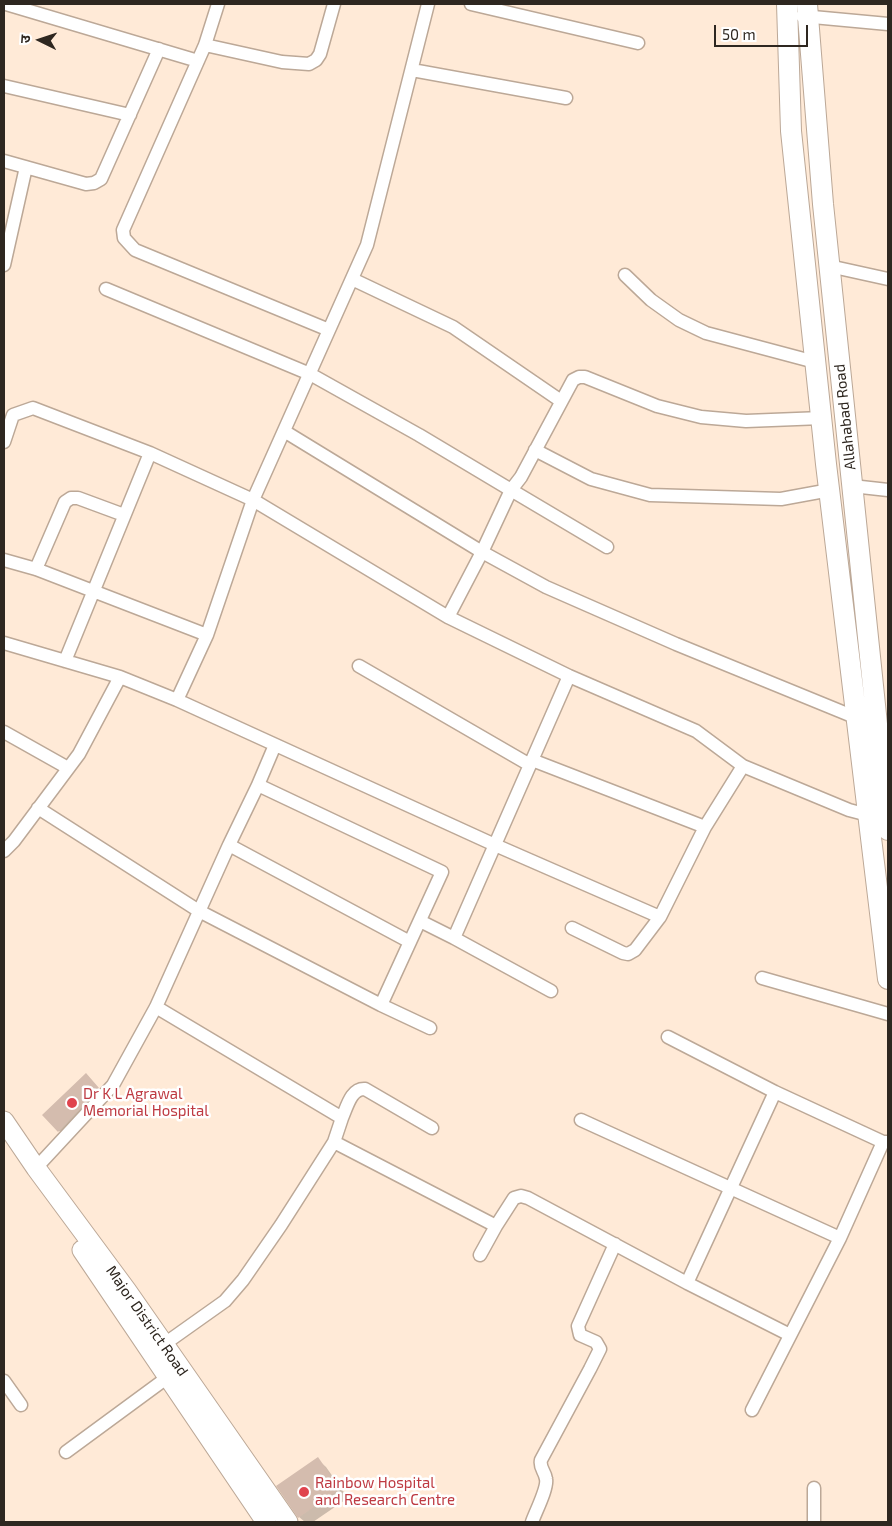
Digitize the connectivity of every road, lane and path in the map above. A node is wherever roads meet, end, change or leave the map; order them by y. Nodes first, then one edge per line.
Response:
1 (6, 4) edge
2 (218, 4) edge
3 (334, 4) edge
4 (428, 4) edge
5 (471, 4) edge
6 (787, 9) edge
7 (808, 10) edge
8 (888, 24) edge
9 (638, 43) dead end
10 (205, 45) junction
11 (159, 49) junction
12 (198, 61) junction
13 (412, 70) junction
14 (4, 86) edge
15 (566, 98) dead end
16 (130, 115) junction
17 (4, 162) edge
18 (26, 168) junction
19 (4, 265) edge
20 (829, 266) junction
21 (625, 275) dead end
22 (352, 279) junction
23 (888, 279) edge
24 (106, 289) dead end
25 (329, 330) junction
26 (816, 362) junction
27 (310, 374) junction
28 (561, 402) junction
29 (822, 418) junction
30 (6, 427) edge
31 (284, 431) junction
32 (4, 442) edge
33 (535, 450) junction
34 (150, 453) junction
35 (852, 486) junction
36 (511, 490) junction
37 (830, 490) junction
38 (888, 490) edge
39 (253, 500) junction
40 (124, 515) junction
41 (607, 547) dead end
42 (482, 552) junction
43 (4, 560) edge
44 (36, 569) junction
45 (93, 592) junction
46 (448, 618) junction
47 (207, 635) junction
48 (4, 643) edge
49 (65, 661) junction
50 (359, 666) dead end
51 (569, 676) junction
52 (120, 677) junction
53 (177, 700) junction
54 (869, 714) edge
55 (4, 732) edge
56 (275, 745) junction
57 (531, 762) junction
58 (743, 766) junction
59 (68, 768) junction
60 (258, 785) junction
61 (38, 808) junction
62 (881, 820) edge
63 (705, 827) junction
64 (229, 844) junction
65 (495, 846) junction
66 (4, 851) edge
67 (199, 911) junction
68 (660, 917) junction
69 (420, 921) junction
70 (572, 928) dead end
71 (454, 938) junction
72 (410, 942) junction
73 (762, 978) dead end
74 (888, 979) edge
75 (550, 992) dead end
76 (381, 1005) junction
77 (156, 1008) junction
78 (888, 1014) edge
79 (430, 1028) dead end
80 (668, 1037) dead end
81 (775, 1092) junction
82 (342, 1118) junction
83 (581, 1120) dead end
84 (4, 1121) edge
85 (432, 1128) dead end
86 (4, 1134) edge
87 (334, 1142) junction
88 (886, 1142) edge
89 (36, 1168) junction
90 (730, 1188) junction
91 (496, 1226) junction
92 (840, 1238) junction
93 (615, 1244) junction
94 (480, 1255) dead end
95 (687, 1283) junction
96 (790, 1335) junction
97 (163, 1345) junction
98 (168, 1377) junction
99 (4, 1381) edge
100 (21, 1405) dead end
101 (752, 1410) dead end
102 (66, 1452) dead end
103 (814, 1488) dead end
104 (266, 1522) edge
105 (288, 1522) edge
106 (532, 1522) edge
107 (814, 1522) edge

1 - 11 street
2 - 10 street
3 - 10 street
4 - 13 street
5 - 9 street
6 - 7 street
6 - 26 main road
7 - 8 street
7 - 20 main road, Allahabad Road
10 - 12 street
11 - 12 street
11 - 16 street
12 - 25 street
13 - 15 street
13 - 22 street
14 - 16 street
16 - 18 street
17 - 18 street
18 - 19 street
20 - 23 street
20 - 35 main road, Allahabad Road
21 - 26 street
22 - 25 street
22 - 28 street
24 - 27 street
25 - 27 street
26 - 29 main road
27 - 31 street
27 - 36 street
28 - 29 street
28 - 33 street
29 - 37 main road
30 - 32 street
30 - 34 street
31 - 39 street
31 - 42 street
33 - 36 street
33 - 37 street
34 - 39 street
34 - 40 street
35 - 38 street
35 - 54 main road, Allahabad Road
36 - 41 street
36 - 42 street
37 - 54 main road
39 - 46 street
39 - 47 street
40 - 44 street
40 - 45 street
42 - 46 street
42 - 54 street
43 - 44 street
44 - 45 street
45 - 47 street
45 - 49 street
46 - 51 street
47 - 53 street
48 - 49 street
49 - 52 street
50 - 57 street
51 - 57 street
51 - 58 street
52 - 53 street
52 - 59 street
53 - 56 street
54 - 62 main road, Allahabad Road
55 - 59 street
56 - 60 street
56 - 65 street
57 - 63 street
57 - 65 street
58 - 62 street
58 - 63 street
59 - 61 street
60 - 64 street
60 - 69 street
61 - 66 street
61 - 67 street
62 - 74 main road, Allahabad Road
63 - 68 street
64 - 67 street
64 - 72 street
65 - 68 street
65 - 71 street
67 - 76 street
67 - 77 street
68 - 70 street
69 - 71 street
69 - 72 street
71 - 75 street
72 - 76 street
73 - 78 street
76 - 79 street
77 - 82 street
77 - 89 street
80 - 81 street
81 - 88 street
81 - 90 street
82 - 85 street
82 - 87 street
83 - 90 street
84 - 89 street, Major District Road
86 - 98 street
87 - 91 street
87 - 97 street
88 - 92 street
89 - 97 street, Major District Road
90 - 92 street
90 - 95 street
91 - 93 street
91 - 94 street
92 - 96 street
93 - 95 street
93 - 106 street
95 - 96 street
96 - 101 street
97 - 105 street, Major District Road
98 - 102 street
98 - 104 street
99 - 100 street
103 - 107 street

